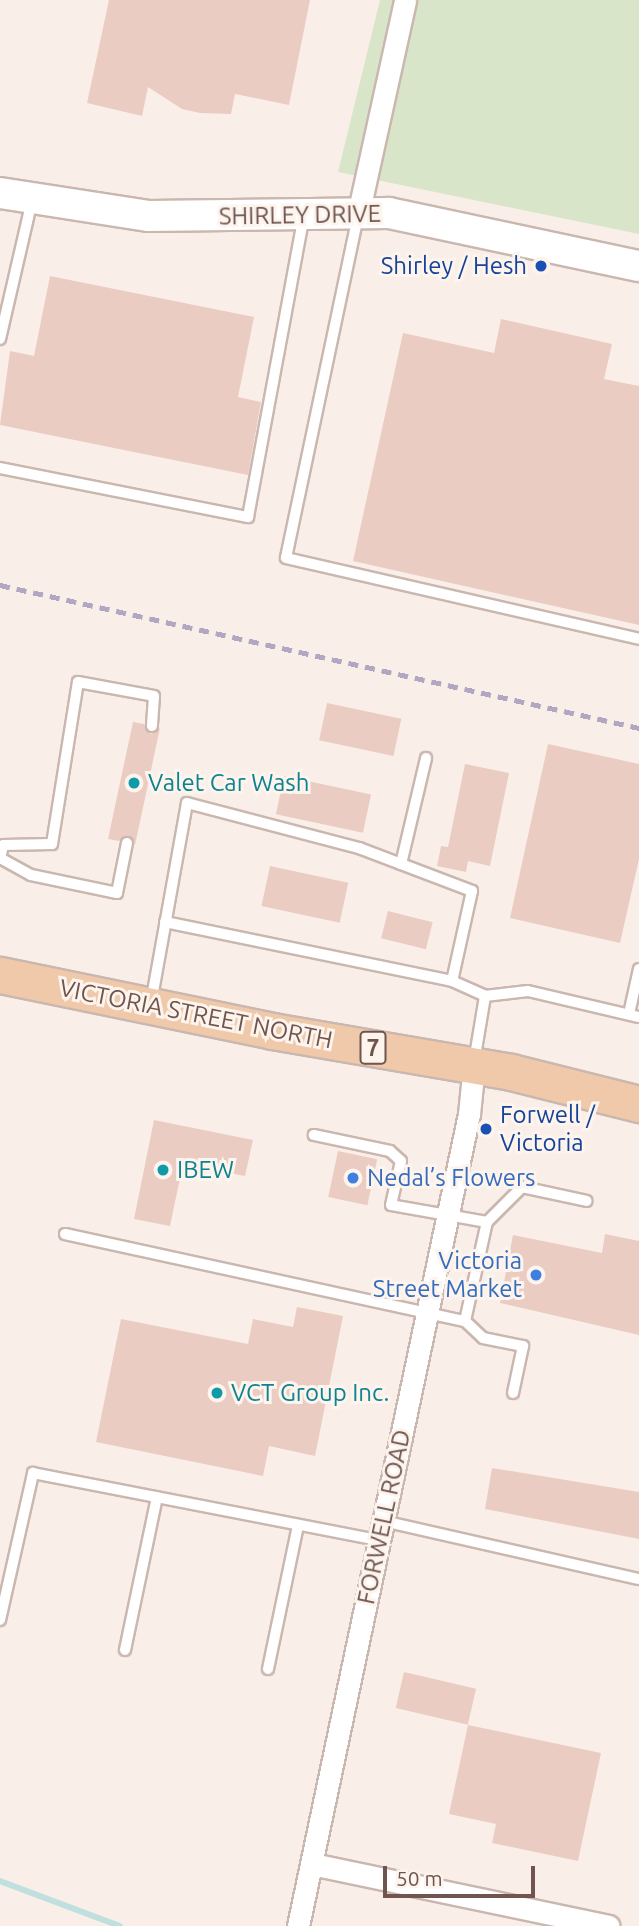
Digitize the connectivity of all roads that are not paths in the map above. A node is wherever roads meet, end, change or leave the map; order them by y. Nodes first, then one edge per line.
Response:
1 (405, 0) edge
2 (0, 193) edge
3 (33, 200) junction
4 (359, 210) junction
5 (304, 213) junction
6 (639, 266) edge
7 (0, 339) edge
8 (0, 468) edge
9 (639, 639) edge
10 (152, 726) dead end
11 (426, 758) dead end
12 (127, 843) dead end
13 (0, 858) edge
14 (401, 864) junction
15 (165, 922) junction
16 (639, 969) edge
17 (0, 975) edge
18 (452, 981) junction
19 (485, 996) junction
20 (150, 1006) junction
21 (634, 1016) edge
22 (474, 1065) junction
23 (639, 1104) edge
24 (314, 1135) dead end
25 (587, 1201) dead end
26 (447, 1215) junction
27 (487, 1222) junction
28 (65, 1234) dead end
29 (426, 1314) junction
30 (466, 1321) junction
31 (513, 1392) dead end
32 (157, 1497) junction
33 (298, 1525) junction
34 (381, 1531) junction
35 (639, 1579) edge
36 (0, 1620) edge
37 (125, 1650) dead end
38 (268, 1669) dead end
39 (312, 1864) junction
40 (298, 1926) edge
41 (609, 1926) edge

1 - 4 street
2 - 3 street, SHIRLEY DRIVE
3 - 5 street, SHIRLEY DRIVE
3 - 7 lane
4 - 5 street, SHIRLEY DRIVE
4 - 6 street, SHIRLEY DRIVE
4 - 9 lane
5 - 8 lane
10 - 13 lane
11 - 14 lane
12 - 13 lane
14 - 15 lane
14 - 18 lane
15 - 18 lane
15 - 20 lane
16 - 21 lane
17 - 20 main road, VICTORIA STREET NORTH / 7
18 - 19 lane
19 - 21 lane
19 - 22 lane
20 - 22 main road, VICTORIA STREET NORTH / 7
22 - 23 main road, VICTORIA STREET NORTH / 7
22 - 26 street, FORWELL ROAD
24 - 26 lane
25 - 27 lane
26 - 27 lane
26 - 29 street, FORWELL ROAD
27 - 30 lane
28 - 29 lane
29 - 30 lane
29 - 34 street, FORWELL ROAD
30 - 31 lane
32 - 33 lane
32 - 36 lane
32 - 37 lane
33 - 34 lane
33 - 38 lane
34 - 35 lane
34 - 39 street, FORWELL ROAD
39 - 40 street, FORWELL ROAD
39 - 41 street

